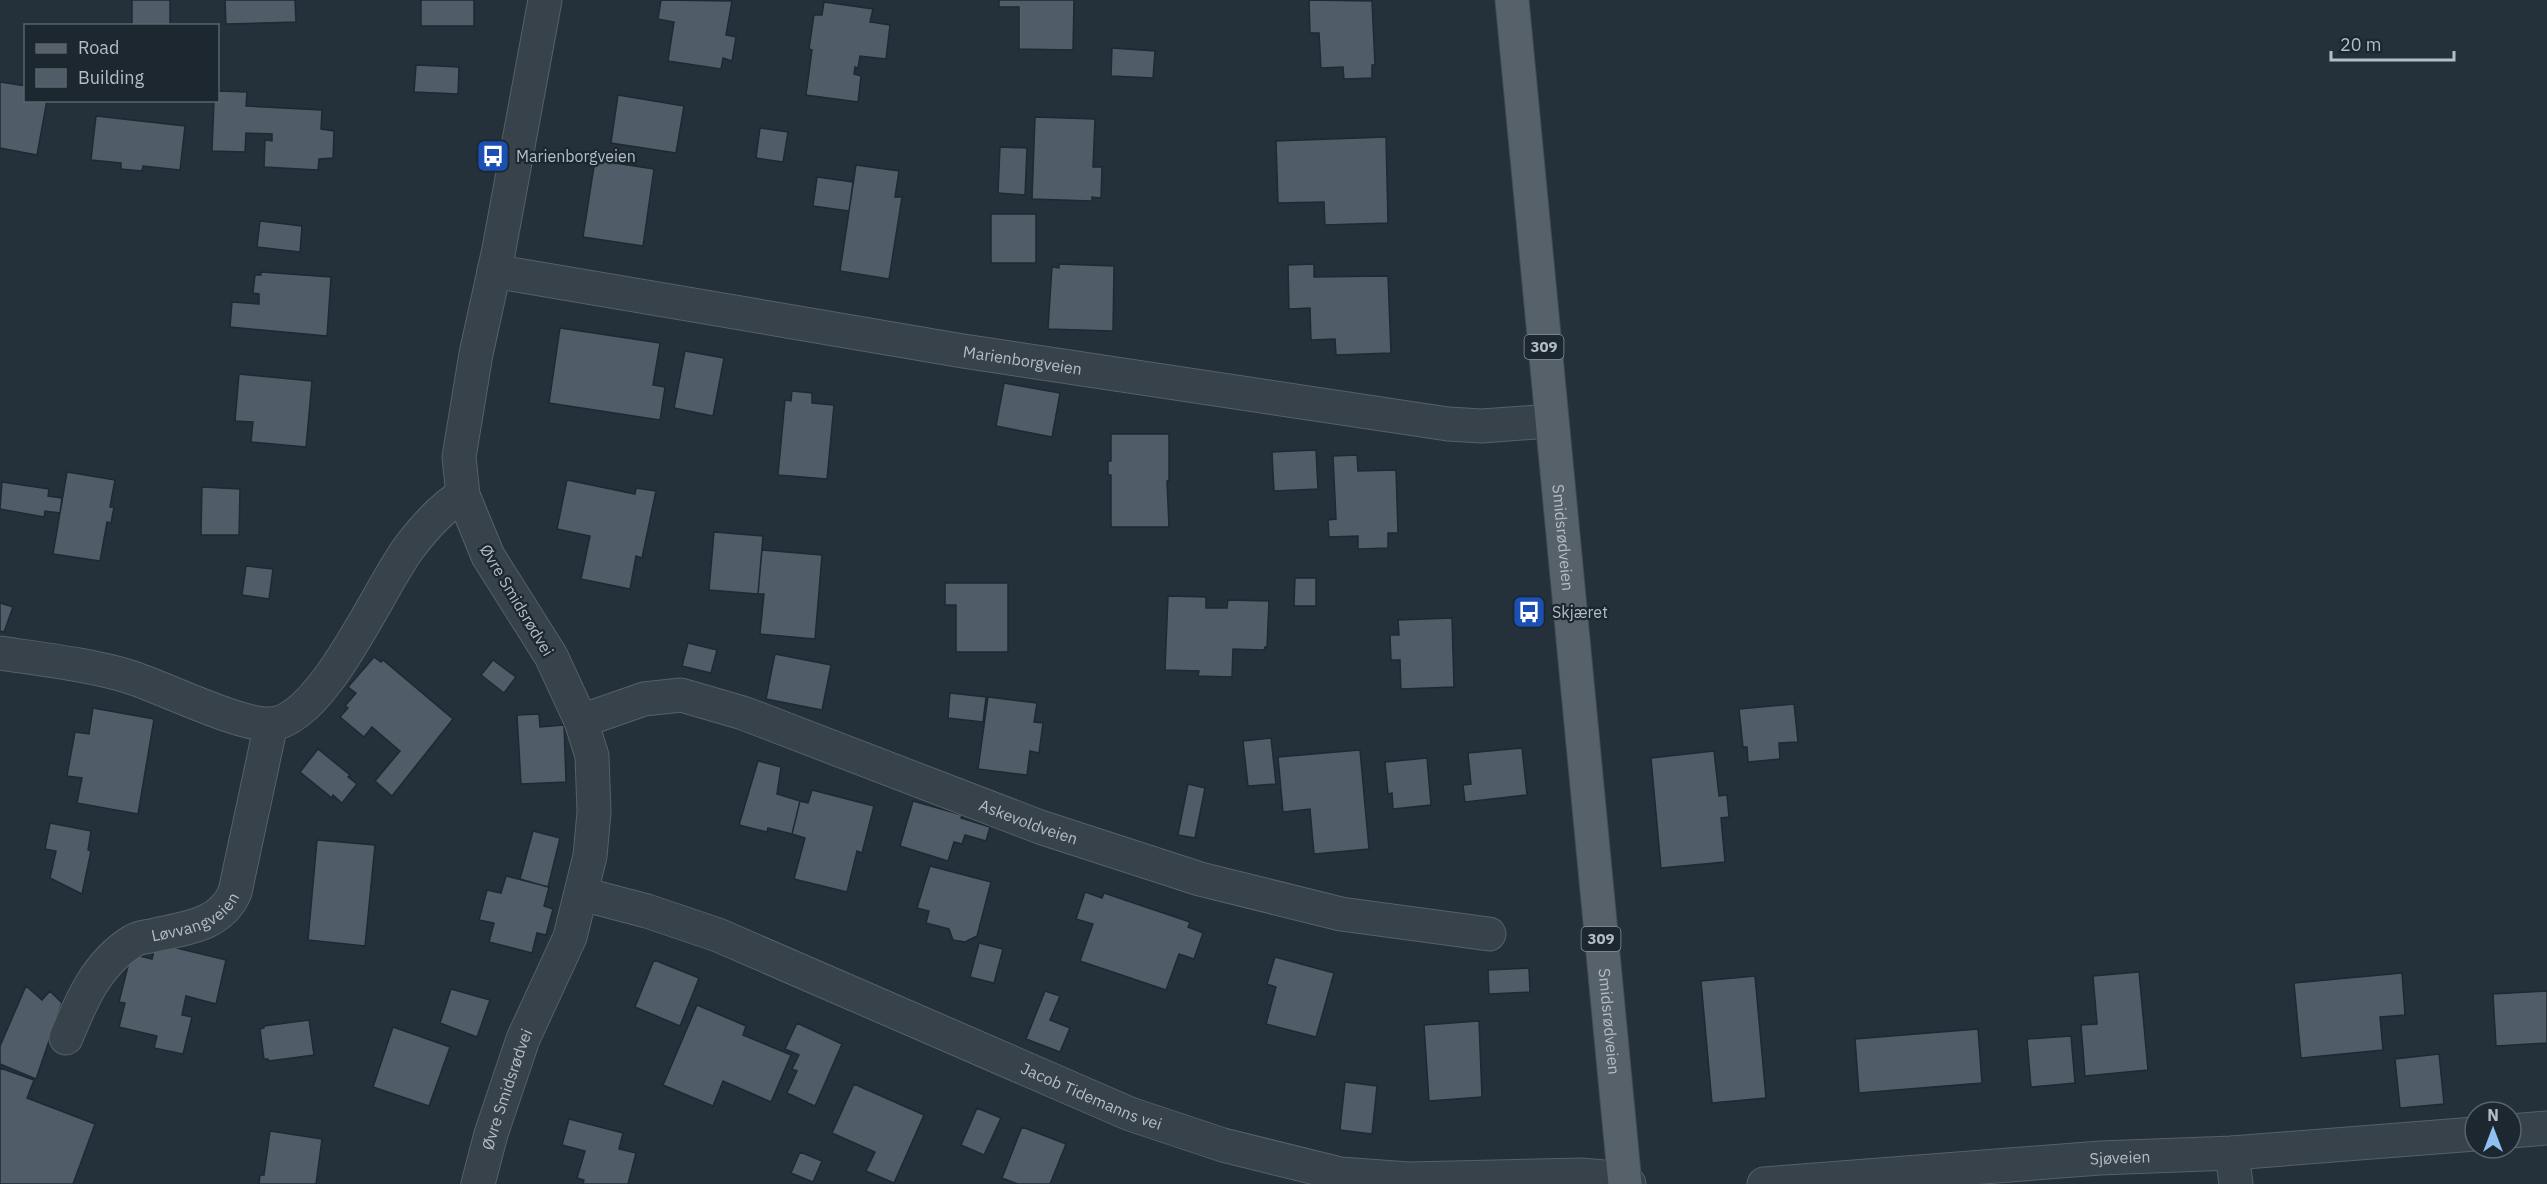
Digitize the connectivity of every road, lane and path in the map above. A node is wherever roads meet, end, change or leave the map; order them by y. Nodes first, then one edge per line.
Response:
1 (545, 0) edge
2 (1512, 0) edge
3 (494, 271) junction
4 (1551, 421) junction
5 (463, 495) junction
6 (0, 653) edge
7 (581, 721) junction
8 (271, 724) junction
9 (582, 894) junction
10 (1489, 934) dead end
11 (66, 1038) dead end
12 (2547, 1128) edge
13 (2523, 1130) edge
14 (2463, 1136) edge
15 (2234, 1168) edge
16 (478, 1184) edge
17 (1627, 1184) edge
18 (1764, 1184) edge

1 - 3 street, Øvre Smidsrødvei
2 - 4 main road, Smidsrødveien / 309
3 - 4 street, Marienborgveien
3 - 5 street, Øvre Smidsrødvei
4 - 17 main road, Smidsrødveien / 309
5 - 7 street, Øvre Smidsrødvei
5 - 8 street
6 - 8 street
7 - 9 street, Øvre Smidsrødvei
7 - 10 street, Askevoldveien
8 - 11 street, Løvvangveien
9 - 16 street, Øvre Smidsrødvei
9 - 17 street, Jacob Tidemanns vei
12 - 13 street
14 - 15 street, Sjøveien
15 - 18 street, Sjøveien

